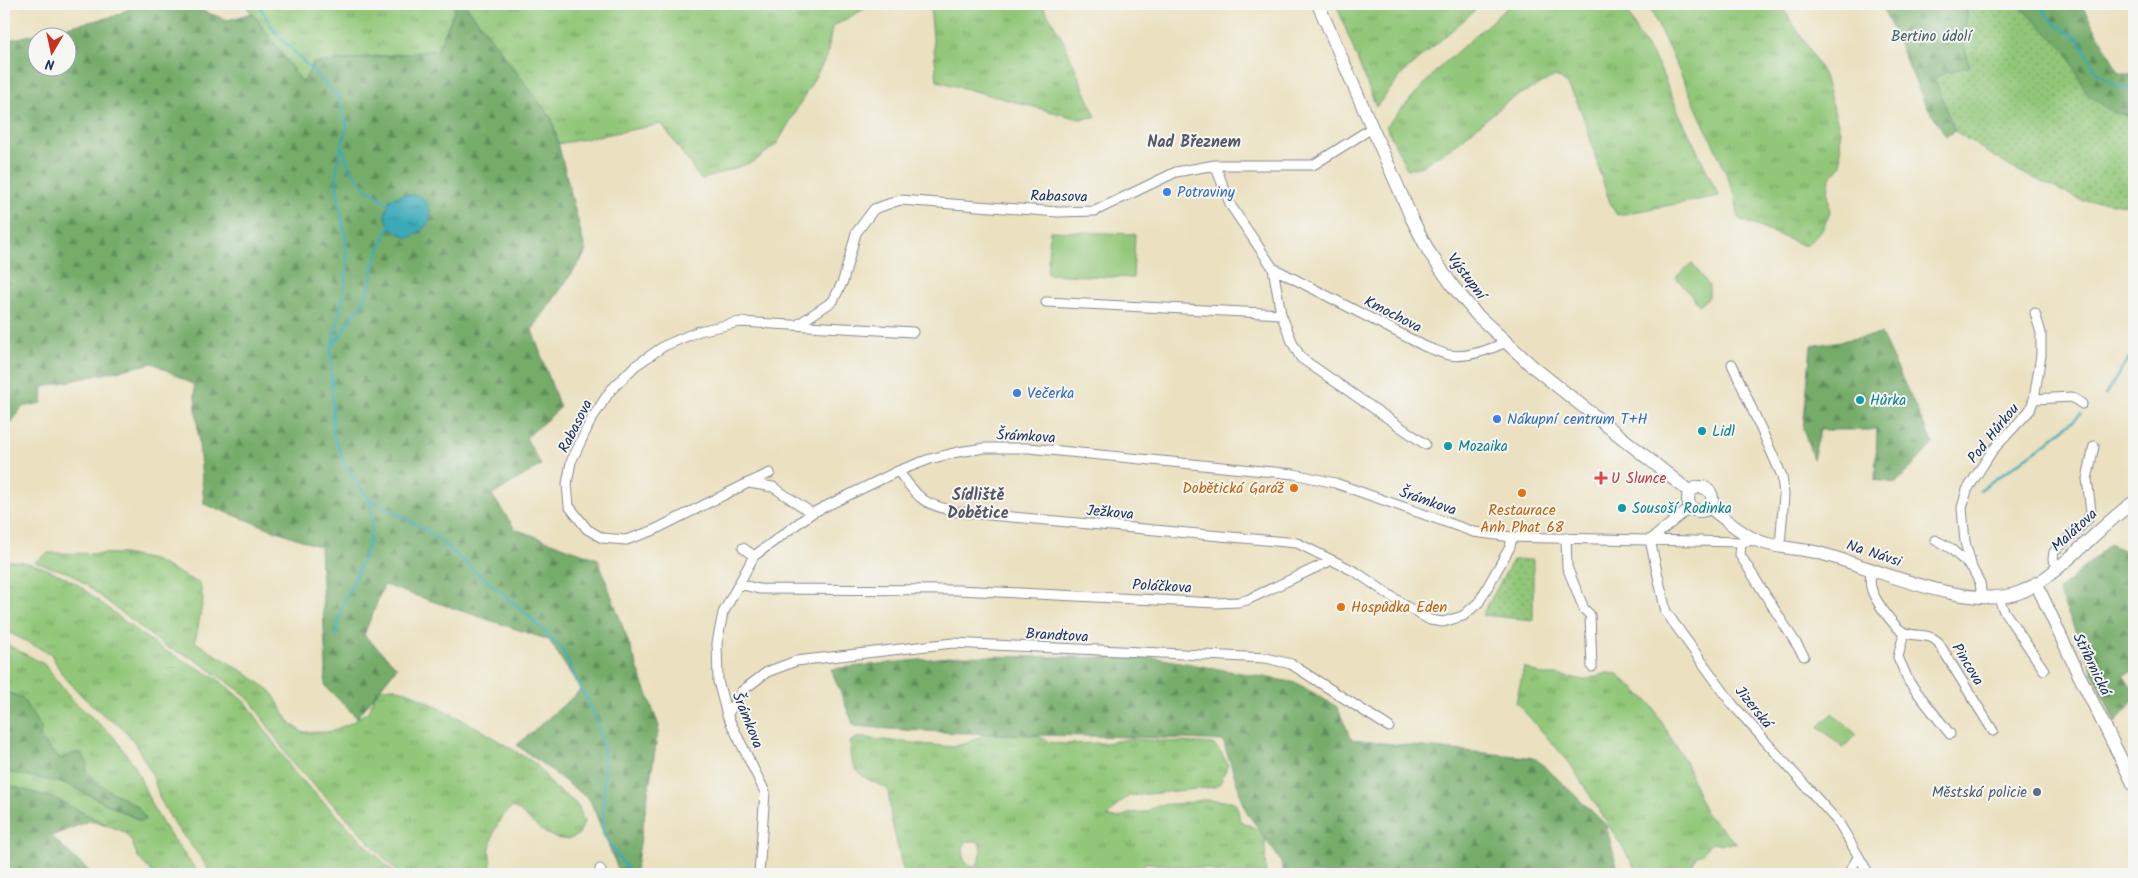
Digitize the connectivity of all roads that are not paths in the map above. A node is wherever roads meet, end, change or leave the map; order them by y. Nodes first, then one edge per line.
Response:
1 (1318, 4) edge
2 (1372, 128) junction
3 (1215, 165) junction
4 (1274, 268) junction
5 (1046, 302) dead end
6 (2035, 313) dead end
7 (1281, 314) junction
8 (796, 325) junction
9 (913, 332) dead end
10 (1506, 342) junction
11 (1732, 364) dead end
12 (2034, 399) junction
13 (2082, 404) dead end
14 (1425, 444) dead end
15 (2094, 446) dead end
16 (898, 472) junction
17 (770, 473) dead end
18 (748, 483) junction
19 (1690, 492) junction
20 (2134, 502) edge
21 (1691, 507) junction
22 (1709, 507) junction
23 (812, 513) junction
24 (1512, 537) junction
25 (1566, 538) junction
26 (1650, 540) junction
27 (1755, 540) junction
28 (1935, 540) dead end
29 (1741, 542) junction
30 (1780, 546) junction
31 (743, 548) dead end
32 (754, 556) junction
33 (1330, 561) junction
34 (2058, 567) junction
35 (1872, 568) junction
36 (1972, 568) junction
37 (2036, 583) junction
38 (739, 584) junction
39 (1998, 597) junction
40 (1982, 598) junction
41 (1904, 633) junction
42 (1804, 656) dead end
43 (1592, 667) dead end
44 (2044, 670) dead end
45 (727, 715) junction
46 (1389, 727) dead end
47 (1993, 731) dead end
48 (1950, 734) dead end
49 (2134, 785) edge
50 (1858, 857) junction
51 (759, 874) edge
52 (1848, 874) edge
53 (1869, 874) edge

1 - 2 street, Výstupní
2 - 3 street, Rabasova
2 - 10 street, Výstupní
3 - 4 street, Kmochova
3 - 8 street, Rabasova
4 - 7 street, Kmochova
4 - 10 street, Kmochova
5 - 7 street
6 - 12 street, Pod Hůrkou
7 - 14 street, Kmochova
8 - 9 street, Rabasova
8 - 18 street, Rabasova
10 - 19 street, Výstupní
11 - 30 street
12 - 13 street
12 - 36 street, Pod Hůrkou
15 - 34 street
16 - 23 street, Šrámkova
16 - 24 street, Šrámkova
16 - 33 street, Ježkova
17 - 18 street, Rabasova
18 - 23 street
19 - 21 street
19 - 22 street
20 - 34 street, Malátova
21 - 22 street
21 - 26 street
22 - 27 street, Na Návsi
23 - 32 street, Šrámkova
24 - 25 street, Šrámkova
24 - 33 street
25 - 26 street, Šrámkova
25 - 43 street
26 - 29 street, Šrámkova
26 - 50 street, Jizerská
27 - 29 street, Šrámkova
27 - 30 street, Na Návsi
28 - 36 street, Pod Hůrkou
29 - 42 street
30 - 35 street, Na Návsi
31 - 32 street
32 - 38 street, Šrámkova
33 - 38 street, Poláčkova
34 - 37 street, Malátova
35 - 40 street, Na Návsi
35 - 41 street
36 - 40 street, Pod Hůrkou
37 - 39 street, Na Návsi
37 - 49 street, Stříbrnická
38 - 45 street, Šrámkova
39 - 40 street, Na Návsi
39 - 44 street
41 - 47 street, Pincova
41 - 48 street
45 - 46 street, Brandtova
45 - 51 street, Šrámkova
50 - 52 street
50 - 53 street, Jizerská

